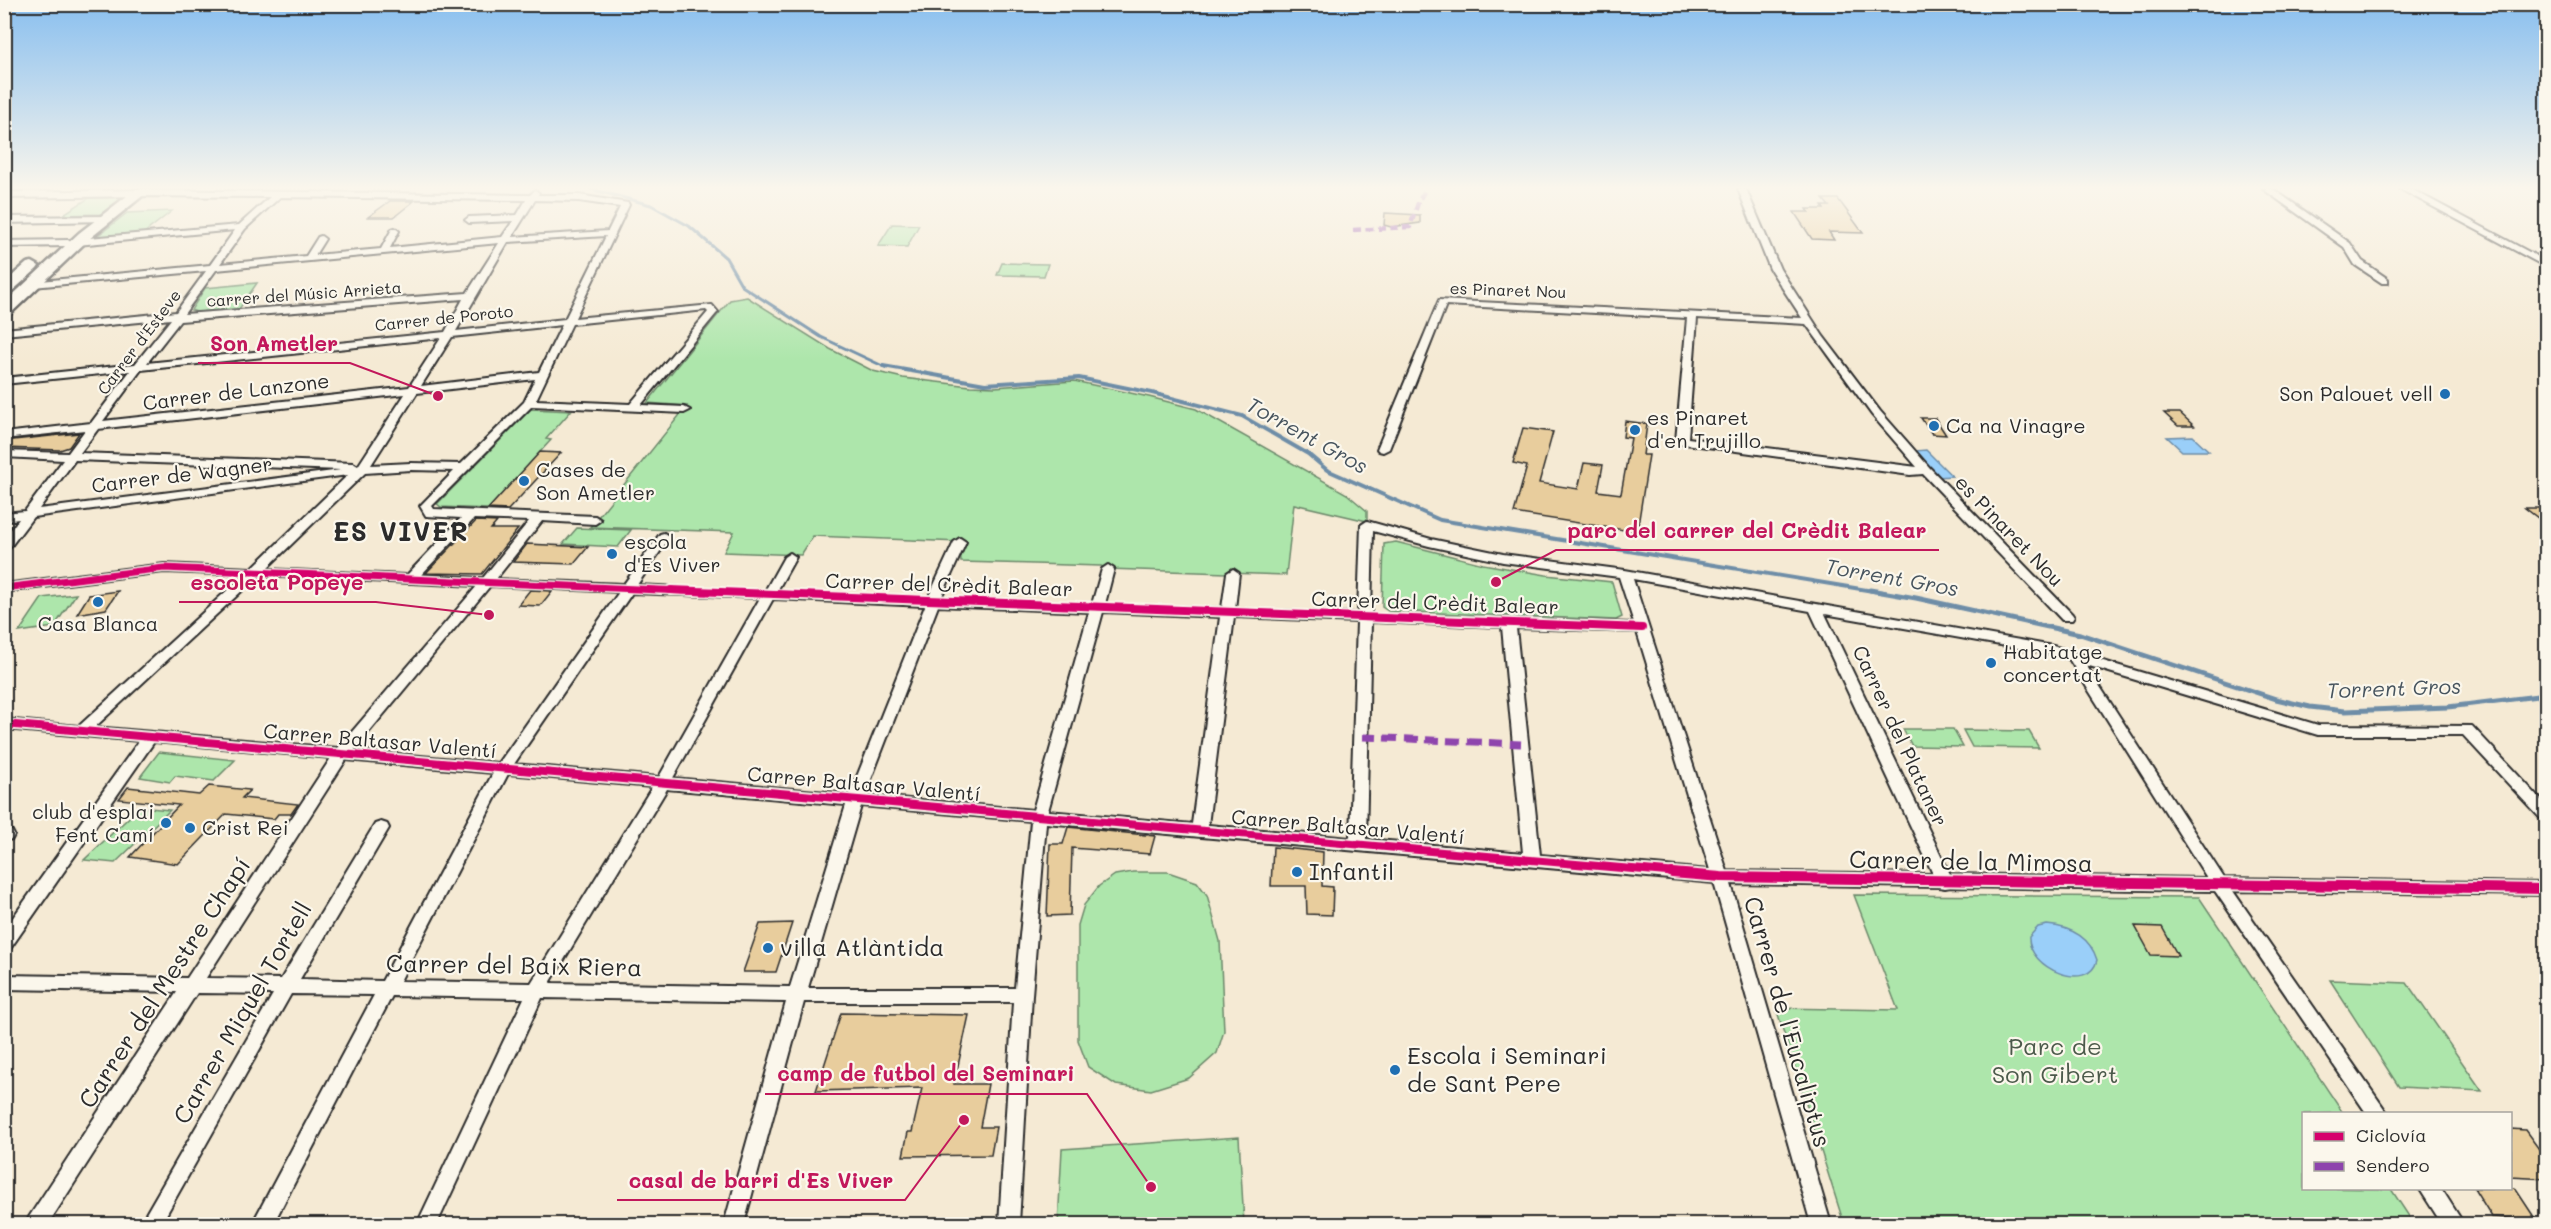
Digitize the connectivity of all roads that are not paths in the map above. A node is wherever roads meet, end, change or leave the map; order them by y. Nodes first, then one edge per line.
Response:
1 (65, 246) edge
2 (70, 246) edge
3 (228, 246) edge
4 (316, 246) edge
5 (386, 246) edge
6 (435, 246) edge
7 (500, 246) edge
8 (605, 246) edge
9 (1765, 246) edge
10 (2348, 246) edge
11 (2513, 246) edge
12 (384, 251) junction
13 (308, 259) junction
14 (2547, 264) edge
15 (212, 268) junction
16 (2385, 281) dead end
17 (33, 284) junction
18 (5, 290) edge
19 (470, 296) junction
20 (4, 312) edge
21 (1692, 315) junction
22 (178, 316) junction
23 (571, 320) junction
24 (1808, 321) junction
25 (4, 332) edge
26 (450, 332) junction
27 (138, 367) junction
28 (544, 375) junction
29 (4, 381) edge
30 (413, 390) junction
31 (529, 403) junction
32 (633, 408) junction
33 (684, 410) dead end
34 (94, 426) junction
35 (4, 436) edge
36 (1383, 449) dead end
37 (4, 454) edge
38 (74, 456) junction
39 (363, 468) junction
40 (462, 468) junction
41 (1926, 470) junction
42 (29, 513) junction
43 (471, 515) junction
44 (4, 517) edge
45 (538, 518) junction
46 (595, 520) dead end
47 (664, 537) dead end
48 (960, 542) dead end
49 (4, 547) edge
50 (790, 556) dead end
51 (1108, 569) dead end
52 (255, 572) junction
53 (1233, 573) dead end
54 (1625, 574) junction
55 (409, 580) junction
56 (487, 582) junction
57 (4, 588) edge
58 (627, 589) junction
59 (769, 594) junction
60 (933, 602) junction
61 (1098, 607) junction
62 (1816, 609) junction
63 (1228, 612) junction
64 (1365, 617) junction
65 (2067, 617) dead end
66 (1509, 624) junction
67 (1642, 628) junction
68 (2075, 658) junction
69 (4, 724) edge
70 (82, 731) junction
71 (149, 738) junction
72 (342, 754) junction
73 (503, 769) junction
74 (663, 783) junction
75 (855, 800) junction
76 (2547, 814) edge
77 (1038, 816) junction
78 (381, 828) dead end
79 (1199, 831) junction
80 (1358, 845) junction
81 (1532, 860) junction
82 (1721, 877) junction
83 (1945, 882) junction
84 (2220, 885) junction
85 (2547, 889) edge
86 (4, 944) edge
87 (4, 982) edge
88 (192, 987) junction
89 (286, 987) junction
90 (385, 988) junction
91 (536, 991) junction
92 (797, 995) junction
93 (1023, 995) junction
94 (2377, 1112) edge
95 (2430, 1190) edge
96 (36, 1224) edge
97 (150, 1224) edge
98 (262, 1224) edge
99 (427, 1224) edge
100 (734, 1224) edge
101 (1009, 1224) edge
102 (1821, 1224) edge
103 (2454, 1224) edge

1 - 18 main road
2 - 17 main road
3 - 15 street, Carrer d'Esteve
4 - 13 street
5 - 12 street
6 - 12 street
7 - 19 street
8 - 23 street
9 - 24 street, es Pinaret Nou
10 - 16 street
11 - 14 street
12 - 13 street
13 - 15 street
15 - 17 street
15 - 22 street, Carrer d'Esteve
17 - 18 main road
17 - 20 main road
19 - 22 street, carrer del Músic Arrieta
19 - 26 street
21 - 24 street, es Pinaret Nou
21 - 36 street, es Pinaret Nou
21 - 41 street
22 - 25 street, carrer del Músic Arrieta
22 - 27 street, Carrer d'Esteve
23 - 26 street, Carrer de Poroto
23 - 28 street
23 - 32 street, Carrer de Poroto
24 - 41 street, es Pinaret Nou
26 - 27 street, Carrer de Poroto
26 - 30 street
27 - 29 street, Carrer de Poroto
27 - 34 street, Carrer d'Esteve
28 - 30 street, Carrer de Lanzone
28 - 31 street
30 - 34 street, Carrer de Lanzone
30 - 39 street
31 - 32 street
31 - 40 street
32 - 33 street
34 - 35 street, Carrer de Lanzone
34 - 38 street, Carrer d'Esteve
37 - 38 street
38 - 39 street
38 - 42 street, Carrer d'Esteve
39 - 40 street
39 - 42 street, Carrer de Wagner
39 - 52 street
40 - 43 street
41 - 65 street, es Pinaret Nou
42 - 44 street, Carrer de Wagner
42 - 49 street, Carrer d'Esteve
43 - 45 street
43 - 55 street
45 - 46 street
45 - 56 street, Carrer del Mestre Chapí
47 - 58 street
48 - 60 street
50 - 59 street
51 - 61 street
52 - 55 street, Carrer del Crèdit Balear
52 - 57 street, Carrer del Crèdit Balear
52 - 70 street
53 - 63 street
54 - 62 street
54 - 64 street
54 - 67 street, Carrer de l'Eucaliptus
55 - 56 street, Carrer del Crèdit Balear
56 - 58 street, Carrer del Crèdit Balear
56 - 72 street, Carrer del Mestre Chapí
58 - 59 street, Carrer del Crèdit Balear
58 - 73 street
59 - 60 street, Carrer del Crèdit Balear
59 - 74 street
60 - 61 street, Carrer del Crèdit Balear
60 - 75 street
61 - 63 street, Carrer del Crèdit Balear
61 - 77 street
62 - 68 street
62 - 83 street, Carrer del Plataner
63 - 64 street, Carrer del Crèdit Balear
63 - 79 street
64 - 66 street, Carrer del Crèdit Balear
64 - 80 street
66 - 67 street, Carrer del Crèdit Balear
66 - 81 street
67 - 82 street, Carrer de l'Eucaliptus
68 - 76 street
68 - 84 street
69 - 70 street, Carrer Baltasar Valentí
70 - 71 street, Carrer Baltasar Valentí
71 - 72 street, Carrer Baltasar Valentí
71 - 86 street
72 - 73 street, Carrer Baltasar Valentí
72 - 88 street, Carrer del Mestre Chapí
73 - 74 street, Carrer Baltasar Valentí
73 - 90 street
74 - 75 street, Carrer Baltasar Valentí
74 - 91 street
75 - 77 street, Carrer Baltasar Valentí
75 - 92 street
77 - 79 street, Carrer Baltasar Valentí
77 - 93 street
78 - 89 street, Carrer Miquel Tortell
79 - 80 street, Carrer Baltasar Valentí
80 - 81 street, Carrer Baltasar Valentí
81 - 82 street, Carrer Baltasar Valentí
82 - 83 street, Carrer de la Mimosa
82 - 102 street, Carrer de l'Eucaliptus
83 - 84 street, Carrer de la Mimosa
84 - 85 street, Carrer de la Mimosa
84 - 94 street
87 - 88 street, Carrer del Baix Riera
88 - 89 street, Carrer del Baix Riera
88 - 96 street, Carrer del Mestre Chapí
89 - 90 street, Carrer del Baix Riera
89 - 97 street, Carrer Miquel Tortell
90 - 91 street, Carrer del Baix Riera
90 - 98 street
91 - 92 street, Carrer del Baix Riera
91 - 99 street
92 - 93 street, Carrer del Baix Riera
92 - 100 street
93 - 101 street
95 - 103 street

